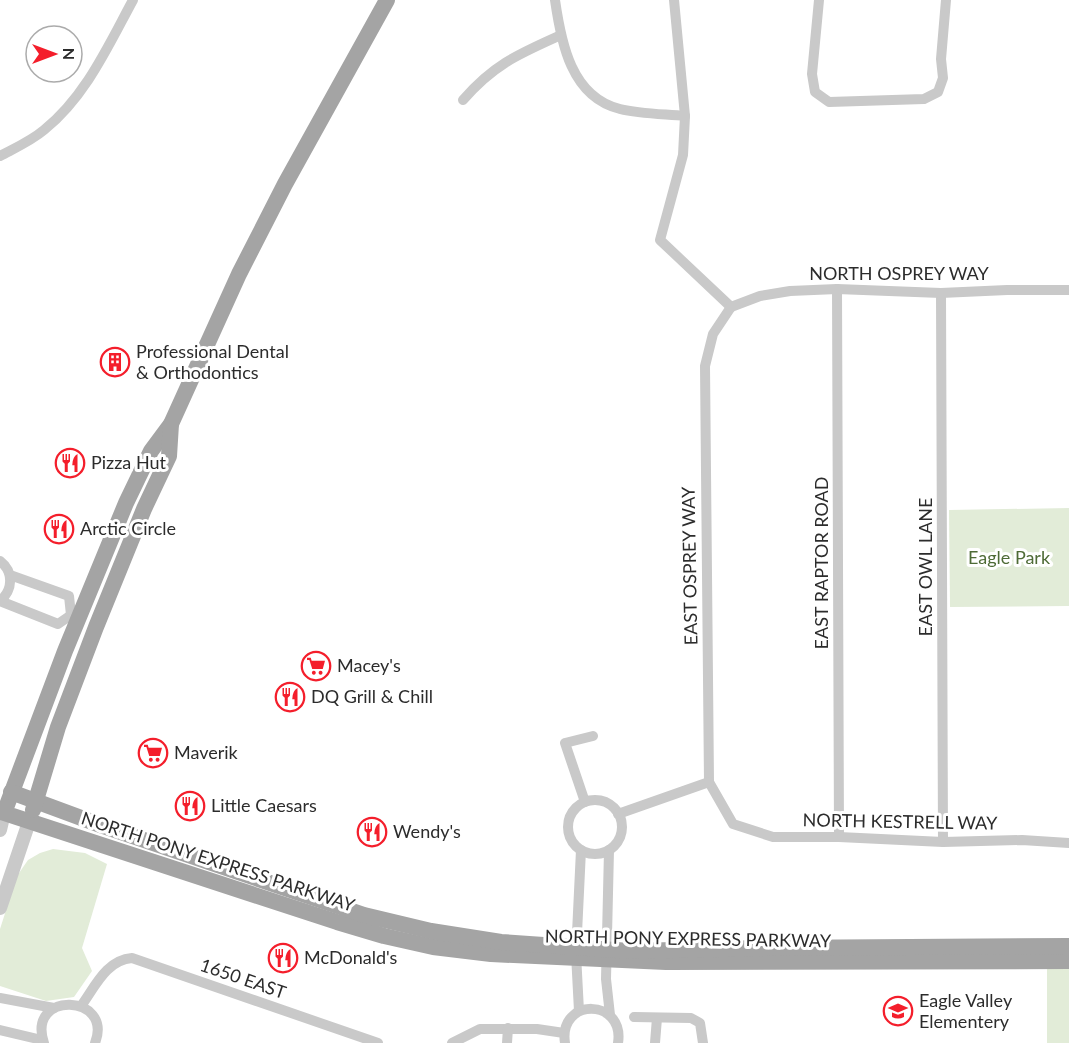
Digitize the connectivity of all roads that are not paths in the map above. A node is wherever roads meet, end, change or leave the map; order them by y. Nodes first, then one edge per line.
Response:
1 (133, 0) edge
2 (387, 0) edge
3 (555, 0) edge
4 (674, 0) edge
5 (819, 0) edge
6 (946, 0) edge
7 (561, 35) junction
8 (463, 100) dead end
9 (685, 116) junction
10 (0, 156) edge
11 (837, 289) junction
12 (1069, 290) edge
13 (941, 293) junction
14 (731, 307) junction
15 (171, 424) junction
16 (0, 561) edge
17 (10, 575) junction
18 (0, 601) edge
19 (75, 617) junction
20 (96, 627) junction
21 (593, 736) dead end
22 (709, 782) junction
23 (11, 792) junction
24 (36, 800) junction
25 (585, 802) junction
26 (618, 814) junction
27 (2, 821) edge
28 (29, 822) junction
29 (733, 824) joint
30 (839, 837) junction
31 (943, 842) junction
32 (1069, 843) edge
33 (581, 850) junction
34 (609, 850) junction
35 (0, 908) edge
36 (1069, 946) edge
37 (576, 953) junction
38 (606, 955) junction
39 (1069, 961) edge
40 (0, 998) edge
41 (81, 1006) junction
42 (54, 1008) junction
43 (579, 1011) junction
44 (610, 1015) junction
45 (634, 1017) dead end
46 (657, 1018) junction
47 (508, 1028) junction
48 (0, 1030) edge
49 (565, 1038) edge
50 (43, 1042) edge
51 (98, 1042) edge
52 (378, 1043) edge
53 (452, 1043) edge
54 (507, 1043) edge
55 (618, 1043) edge
56 (655, 1043) edge
57 (703, 1043) edge

1 - 10 street
2 - 15 main road
3 - 7 street
4 - 9 street
5 - 6 street
7 - 8 street
7 - 9 street
9 - 14 street
11 - 13 street, NORTH OSPREY WAY
11 - 14 street, NORTH OSPREY WAY
11 - 30 street, EAST RAPTOR ROAD
12 - 13 street, NORTH OSPREY WAY
13 - 31 street, EAST OWL LANE
14 - 22 street, EAST OSPREY WAY
15 - 19 main road
15 - 20 main road
16 - 17 street
17 - 18 street
17 - 19 street
18 - 19 street
19 - 20 street
19 - 23 main road
20 - 24 main road
21 - 25 street
22 - 26 street
22 - 29 street, EAST OSPREY WAY
23 - 24 main road, NORTH PONY EXPRESS PARKWAY
23 - 27 main road
24 - 28 main road
24 - 37 main road, NORTH PONY EXPRESS PARKWAY
25 - 26 street
25 - 33 street
26 - 34 street
27 - 28 main road, NORTH PONY EXPRESS PARKWAY
28 - 35 street
28 - 37 main road, NORTH PONY EXPRESS PARKWAY
29 - 30 street, NORTH KESTRELL WAY
30 - 31 street, NORTH KESTRELL WAY
31 - 32 street, NORTH KESTRELL WAY
33 - 34 street
33 - 37 street
34 - 38 street
36 - 38 main road, NORTH PONY EXPRESS PARKWAY
37 - 38 main road, NORTH PONY EXPRESS PARKWAY
37 - 43 street
38 - 39 main road, NORTH PONY EXPRESS PARKWAY
38 - 44 street
40 - 42 street
41 - 42 street
41 - 51 street
41 - 52 street, 1650 EAST
42 - 50 street
43 - 44 street
43 - 49 street
44 - 55 street
45 - 46 street
46 - 56 street
46 - 57 street
47 - 49 street
47 - 53 street
47 - 54 street
48 - 50 street

